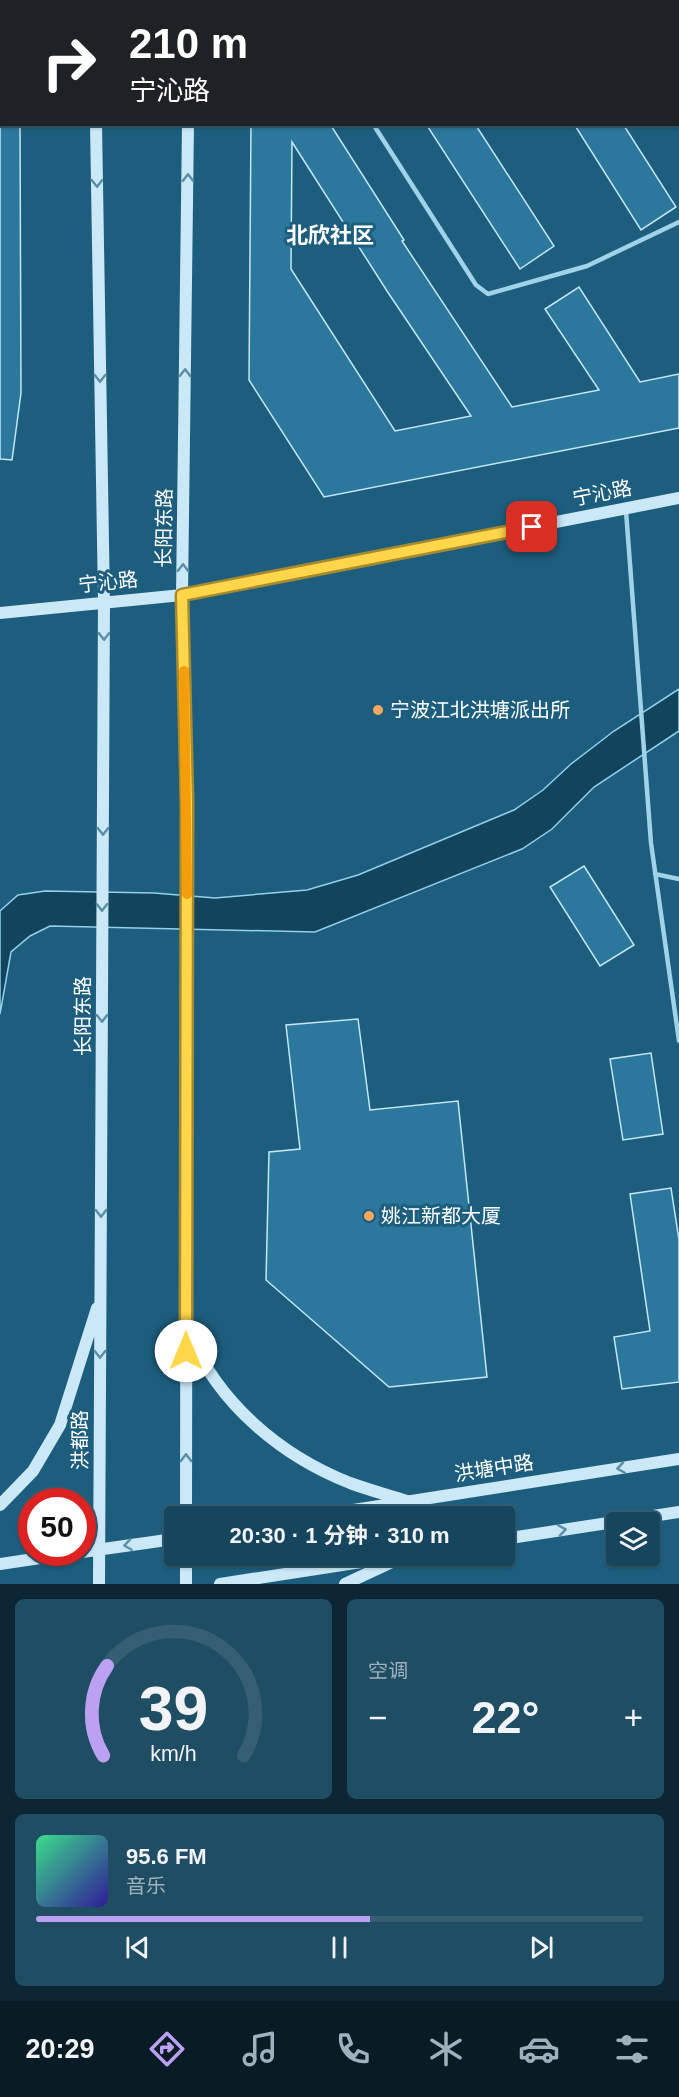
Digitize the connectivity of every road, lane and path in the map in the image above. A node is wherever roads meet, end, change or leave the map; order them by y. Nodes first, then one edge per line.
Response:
1 (96, 126) edge
2 (188, 126) edge
3 (373, 126) edge
4 (679, 222) edge
5 (679, 498) edge
6 (625, 508) junction
7 (182, 595) junction
8 (104, 601) junction
9 (0, 613) edge
10 (655, 874) junction
11 (679, 879) edge
12 (679, 1041) edge
13 (101, 1296) junction
14 (186, 1327) junction
15 (679, 1459) edge
16 (410, 1502) junction
17 (0, 1505) edge
18 (186, 1506) edge
19 (383, 1506) edge
20 (679, 1512) edge
21 (515, 1537) edge
22 (164, 1540) edge
23 (96, 1550) edge
24 (99, 1550) junction
25 (18, 1561) edge
26 (0, 1564) edge
27 (186, 1566) edge
28 (336, 1566) edge
29 (384, 1566) edge
30 (99, 1584) edge
31 (186, 1584) edge
32 (220, 1584) edge
33 (345, 1584) edge

1 -> 8 main road, 长阳东路
7 -> 2 main road, 长阳东路
3 - 4 lane
5 - 6 main road, 宁沁路
6 - 7 main road, 宁沁路
6 - 10 lane
7 - 8 main road, 宁沁路
7 - 14 main road, 长阳东路
8 - 9 main road, 宁沁路
8 -> 13 main road, 长阳东路
10 - 11 lane
10 - 12 lane
13 - 17 main road
13 -> 24 main road, 洪都路
14 - 16 main road
18 -> 14 main road
15 -> 16 main road, 洪塘中路
16 - 19 main road, 洪塘中路
21 -> 20 main road
22 -> 24 main road
23 - 24 main road
24 - 30 main road, 洪都路
25 - 26 main road
27 - 31 main road
28 - 32 main road
29 - 33 main road

